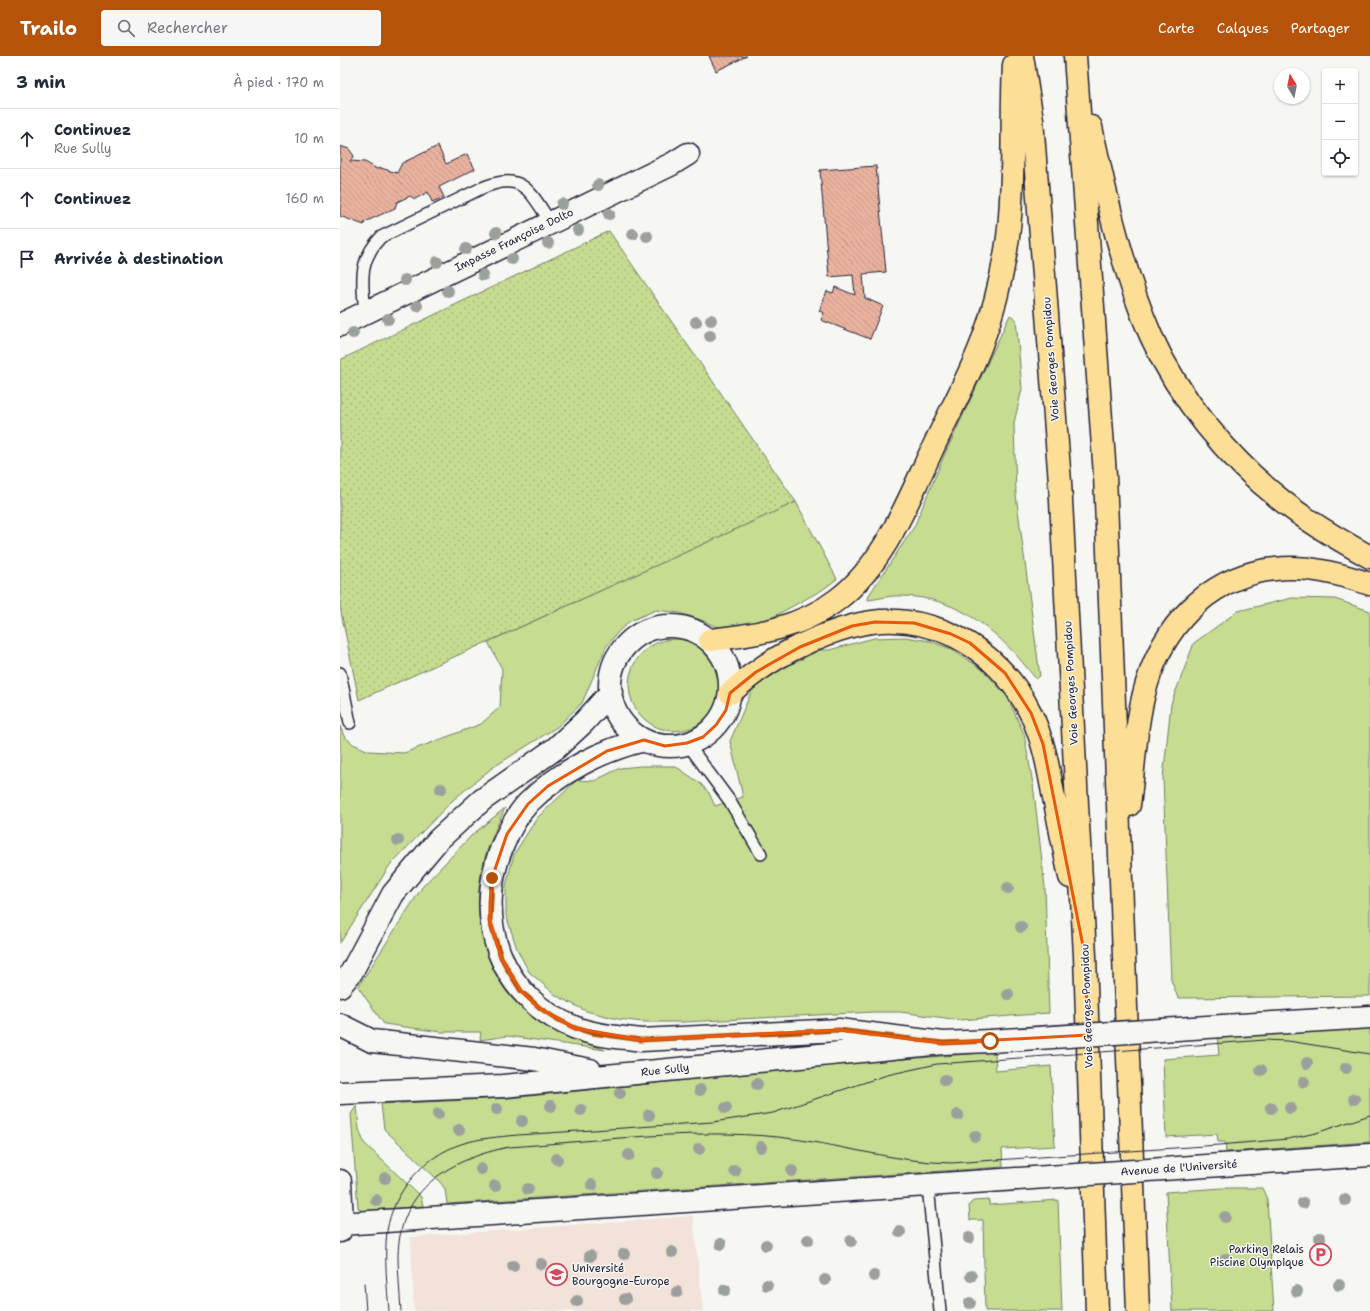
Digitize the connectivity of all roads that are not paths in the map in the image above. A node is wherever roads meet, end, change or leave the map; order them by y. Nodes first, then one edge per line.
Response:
1 (1015, 56) edge
2 (1022, 56) edge
3 (1075, 56) edge
4 (688, 154) dead end
5 (551, 223) junction
6 (365, 313) junction
7 (340, 325) edge
8 (1370, 557) edge
9 (1370, 584) edge
10 (710, 640) junction
11 (340, 673) edge
12 (611, 692) junction
13 (730, 693) junction
14 (350, 723) dead end
15 (644, 740) junction
16 (687, 743) junction
17 (761, 854) dead end
18 (1122, 868) junction
19 (1085, 956) junction
20 (340, 986) edge
21 (1370, 1017) edge
22 (340, 1026) edge
23 (943, 1043) junction
24 (615, 1075) junction
25 (340, 1093) edge
26 (1370, 1155) edge
27 (340, 1181) edge
28 (928, 1185) junction
29 (341, 1226) edge
30 (940, 1311) edge
31 (1097, 1311) edge
32 (1138, 1311) edge

1 - 10 highway
2 - 19 highway, Voie Georges Pompidou
3 - 8 highway
3 - 18 highway
4 - 5 main road, Impasse Françoise Dolto
5 - 6 main road, Impasse Françoise Dolto
5 - 6 lane
6 - 7 main road, Impasse Françoise Dolto
9 - 18 highway
10 - 12 main road
10 - 13 main road
11 - 14 lane
12 - 15 main road
12 - 20 main road
13 - 16 main road
13 - 19 highway
15 - 16 main road
15 - 23 main road
16 - 17 lane
18 - 32 highway
19 - 31 highway, Voie Georges Pompidou
21 - 23 main road, Rue Sully, bridge
22 - 24 main road
23 - 24 main road, Rue Sully
24 - 25 main road, Rue Sully
26 - 28 main road, Avenue de l'Université, bridge
27 - 29 main road
28 - 29 main road
28 - 30 lane

